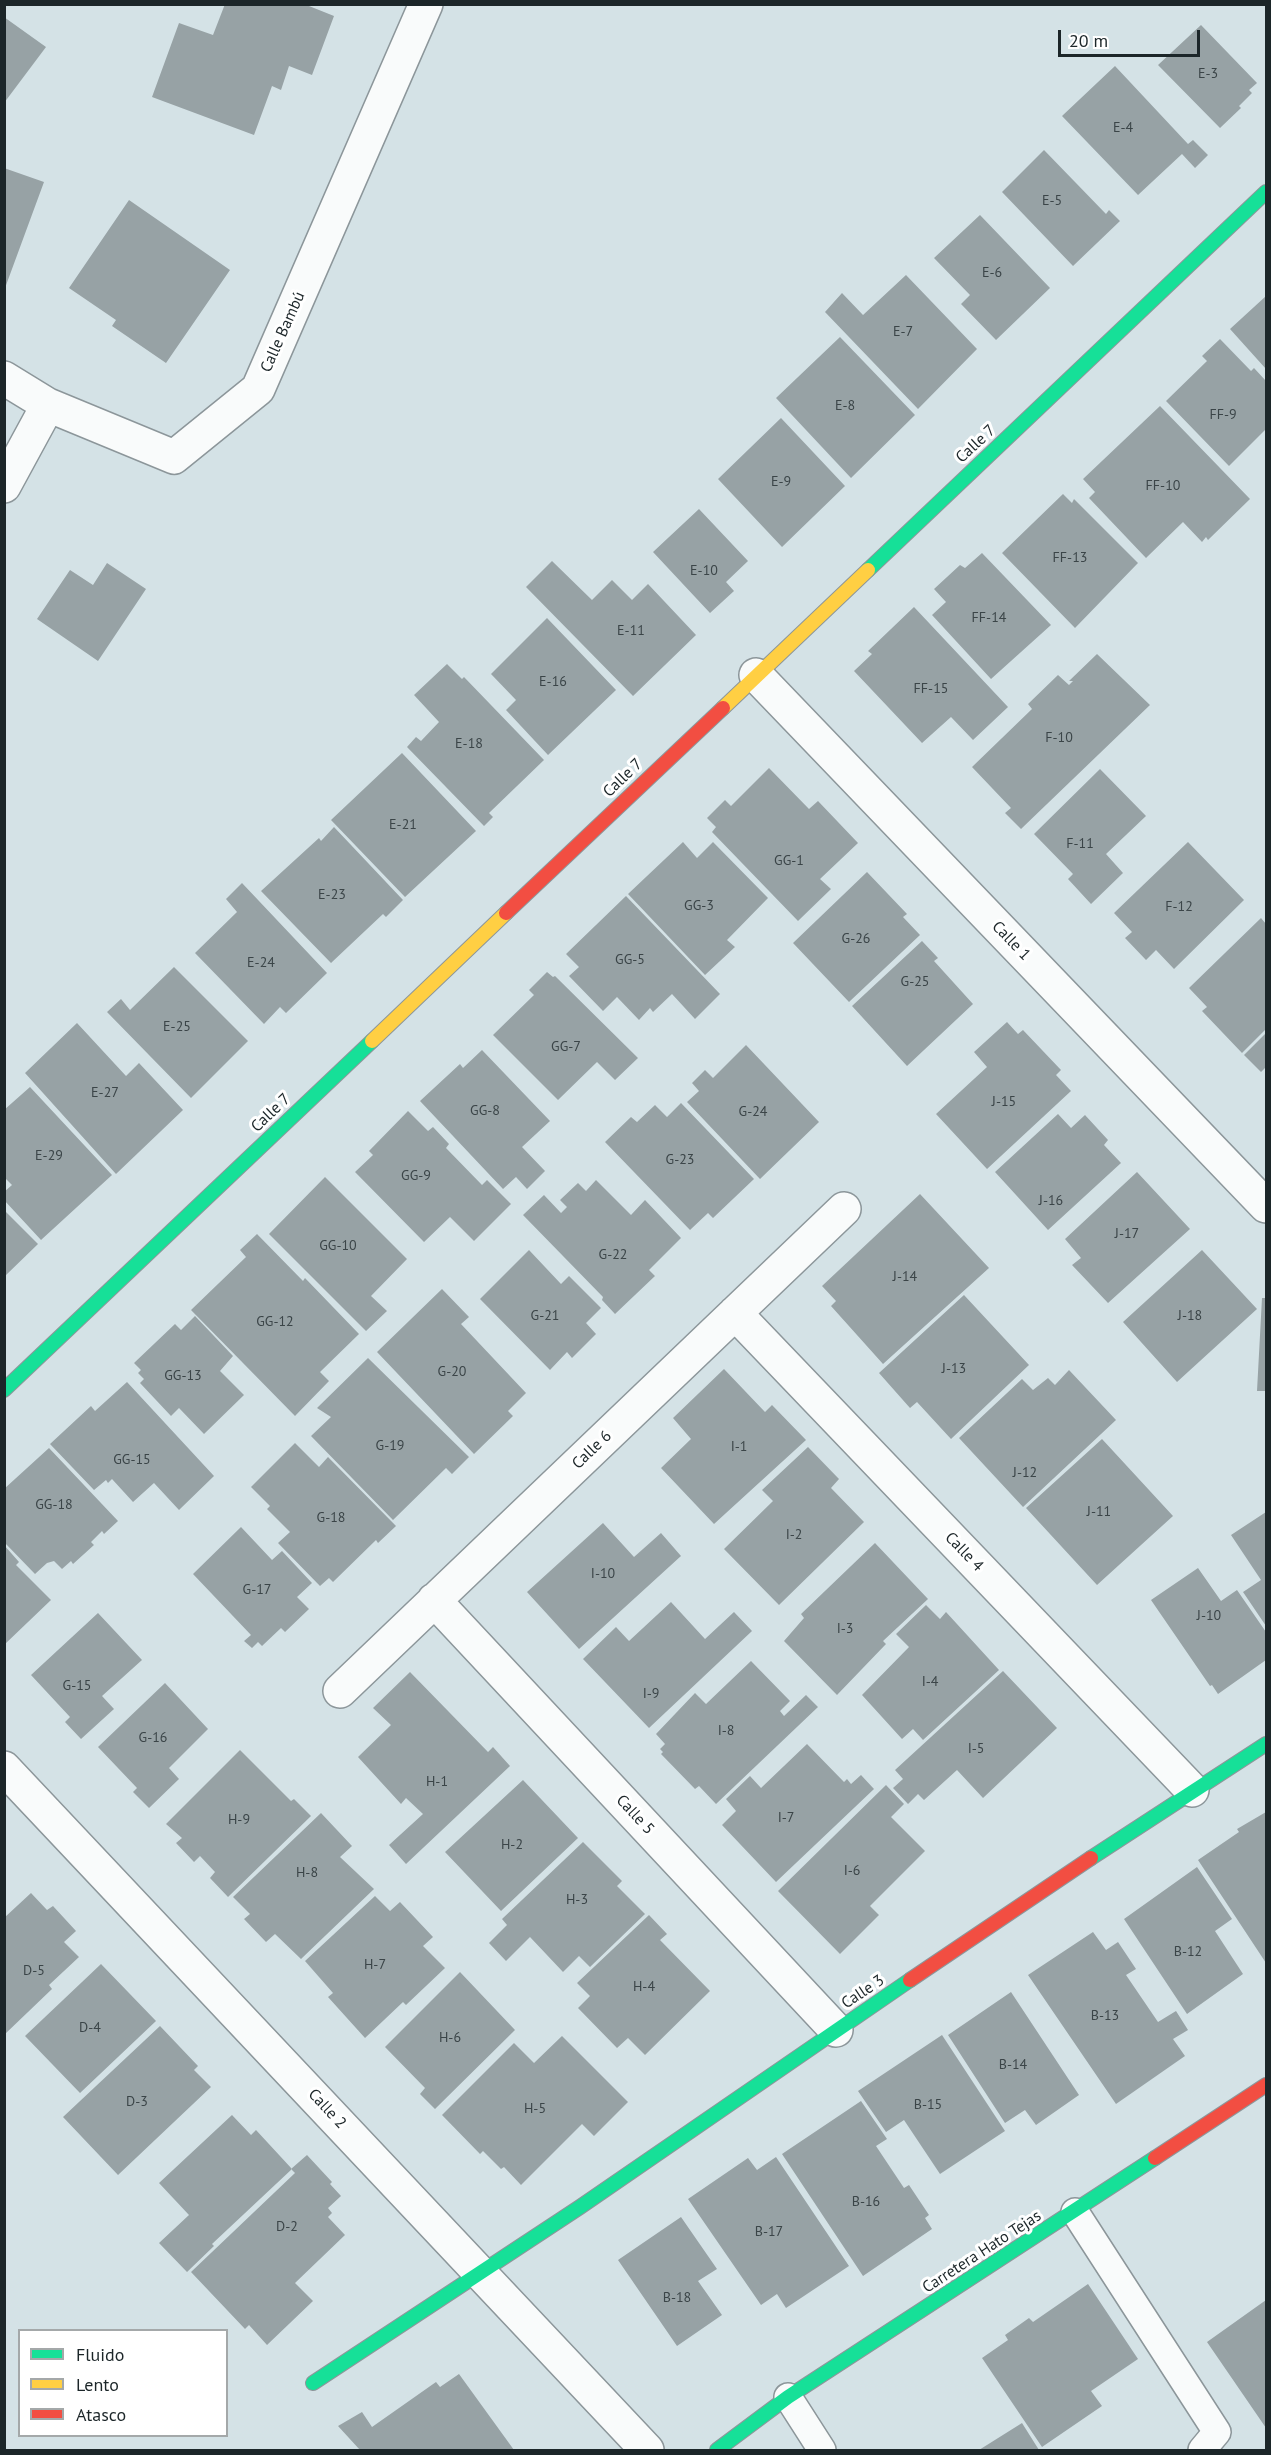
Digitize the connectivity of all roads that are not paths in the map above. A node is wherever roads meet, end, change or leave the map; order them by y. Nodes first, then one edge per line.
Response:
1 (426, 4) edge
2 (1266, 192) edge
3 (4, 378) edge
4 (48, 405) junction
5 (4, 486) edge
6 (756, 675) junction
7 (1266, 1206) edge
8 (844, 1209) dead end
9 (735, 1313) junction
10 (4, 1390) edge
11 (434, 1600) junction
12 (340, 1691) dead end
13 (1266, 1744) edge
14 (4, 1768) edge
15 (1192, 1790) junction
16 (836, 2030) junction
17 (1266, 2085) edge
18 (1075, 2212) junction
19 (482, 2273) junction
20 (313, 2383) dead end
21 (788, 2397) junction
22 (647, 2451) edge
23 (717, 2451) edge
24 (822, 2451) edge
25 (1202, 2451) edge

1 - 4 street, Calle Bambú
2 - 6 street, Calle 7
3 - 4 street, Calle Bambú
4 - 5 street
6 - 7 street, Calle 1
6 - 10 street, Calle 7
8 - 9 street, Calle 6
9 - 11 street, Calle 6
9 - 15 street, Calle 4
11 - 12 street, Calle 6
11 - 16 street, Calle 5
13 - 15 street, Calle 3
14 - 19 street, Calle 2
15 - 16 street, Calle 3
16 - 19 street, Calle 3
17 - 18 street, Carretera Hato Tejas
18 - 21 street, Carretera Hato Tejas
18 - 25 lane
19 - 20 street, Calle 3
19 - 22 street, Calle 2
21 - 23 street, Carretera Hato Tejas
21 - 24 lane

